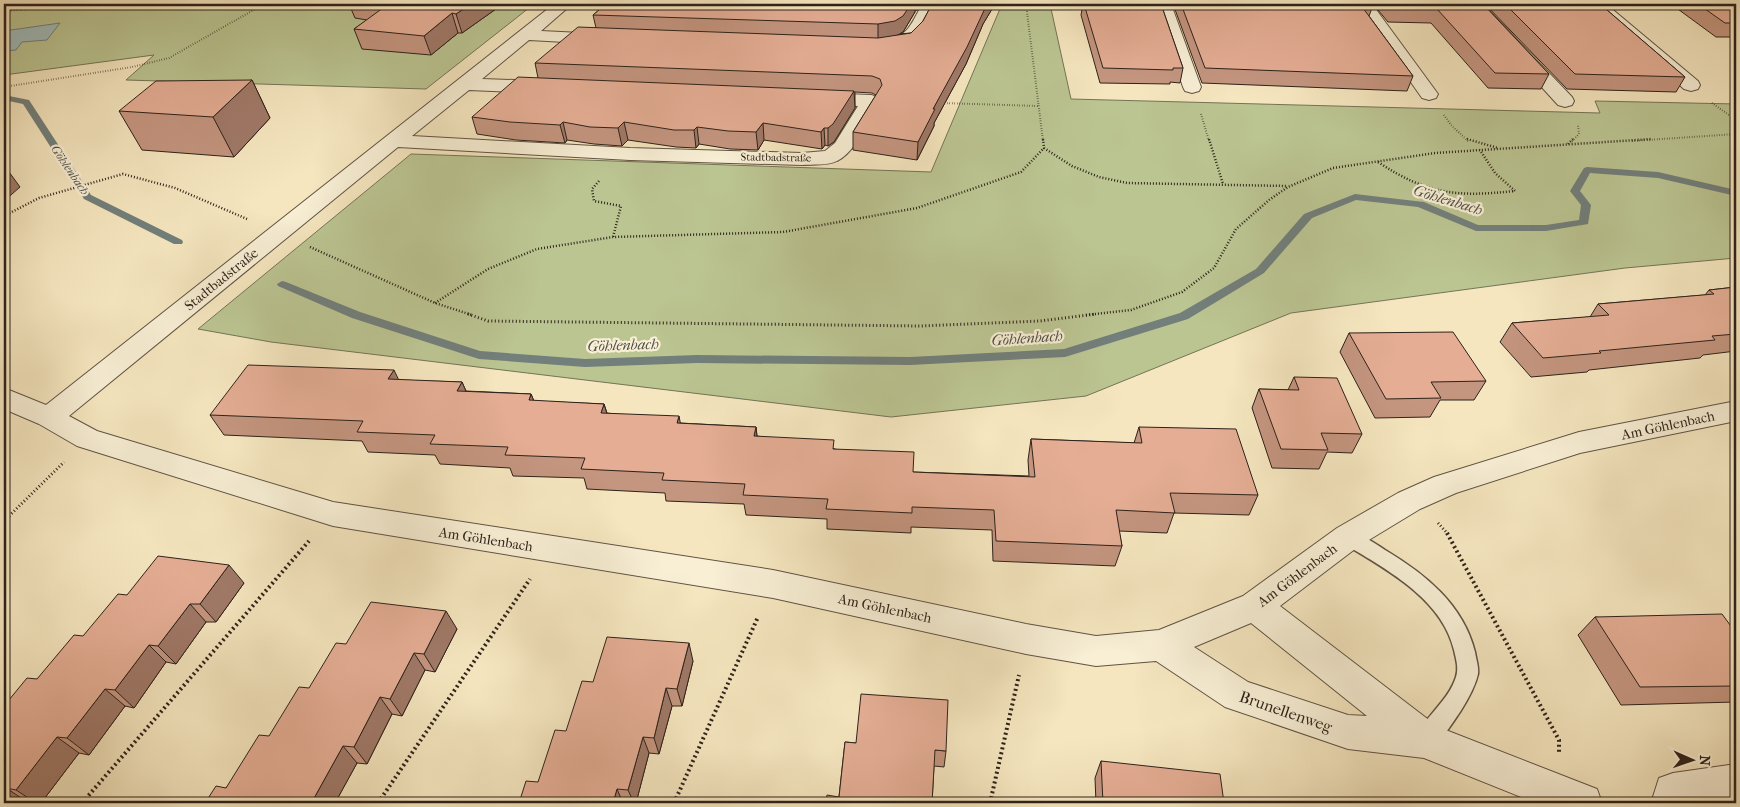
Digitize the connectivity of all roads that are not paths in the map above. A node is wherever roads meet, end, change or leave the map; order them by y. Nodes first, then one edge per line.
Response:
1 (564, 4) edge
2 (889, 4) edge
3 (1163, 4) edge
4 (1364, 4) edge
5 (1474, 4) edge
6 (1597, 4) edge
7 (524, 35) junction
8 (614, 39) edge
9 (878, 47) edge
10 (463, 84) junction
11 (1691, 85) dead end
12 (1192, 87) road end
13 (558, 88) edge
14 (1429, 94) road end
15 (802, 98) edge
16 (1565, 101) dead end
17 (393, 140) junction
18 (4, 398) edge
19 (1736, 411) edge
20 (49, 417) junction
21 (1348, 537) junction
22 (1255, 606) junction
23 (1161, 645) junction
24 (1425, 740) junction
25 (1736, 783) edge
26 (1570, 798) edge
27 (1670, 803) edge

1 - 7 street, Stadtbadstraße
2 - 9 street
3 - 12 street
4 - 14 street
5 - 16 street
6 - 11 street
7 - 8 street
7 - 10 street, Stadtbadstraße
10 - 13 street
10 - 17 street, Stadtbadstraße
15 - 17 street, Stadtbadstraße
17 - 20 street, Stadtbadstraße
18 - 20 street, Am Göhlenbach
19 - 21 street, Am Göhlenbach
20 - 23 street, Am Göhlenbach
21 - 22 street, Am Göhlenbach
21 - 24 lane
22 - 23 street, Am Göhlenbach
22 - 24 street, Brunellenweg
23 - 24 street, Brunellenweg
24 - 26 street, Brunellenweg
25 - 27 street

